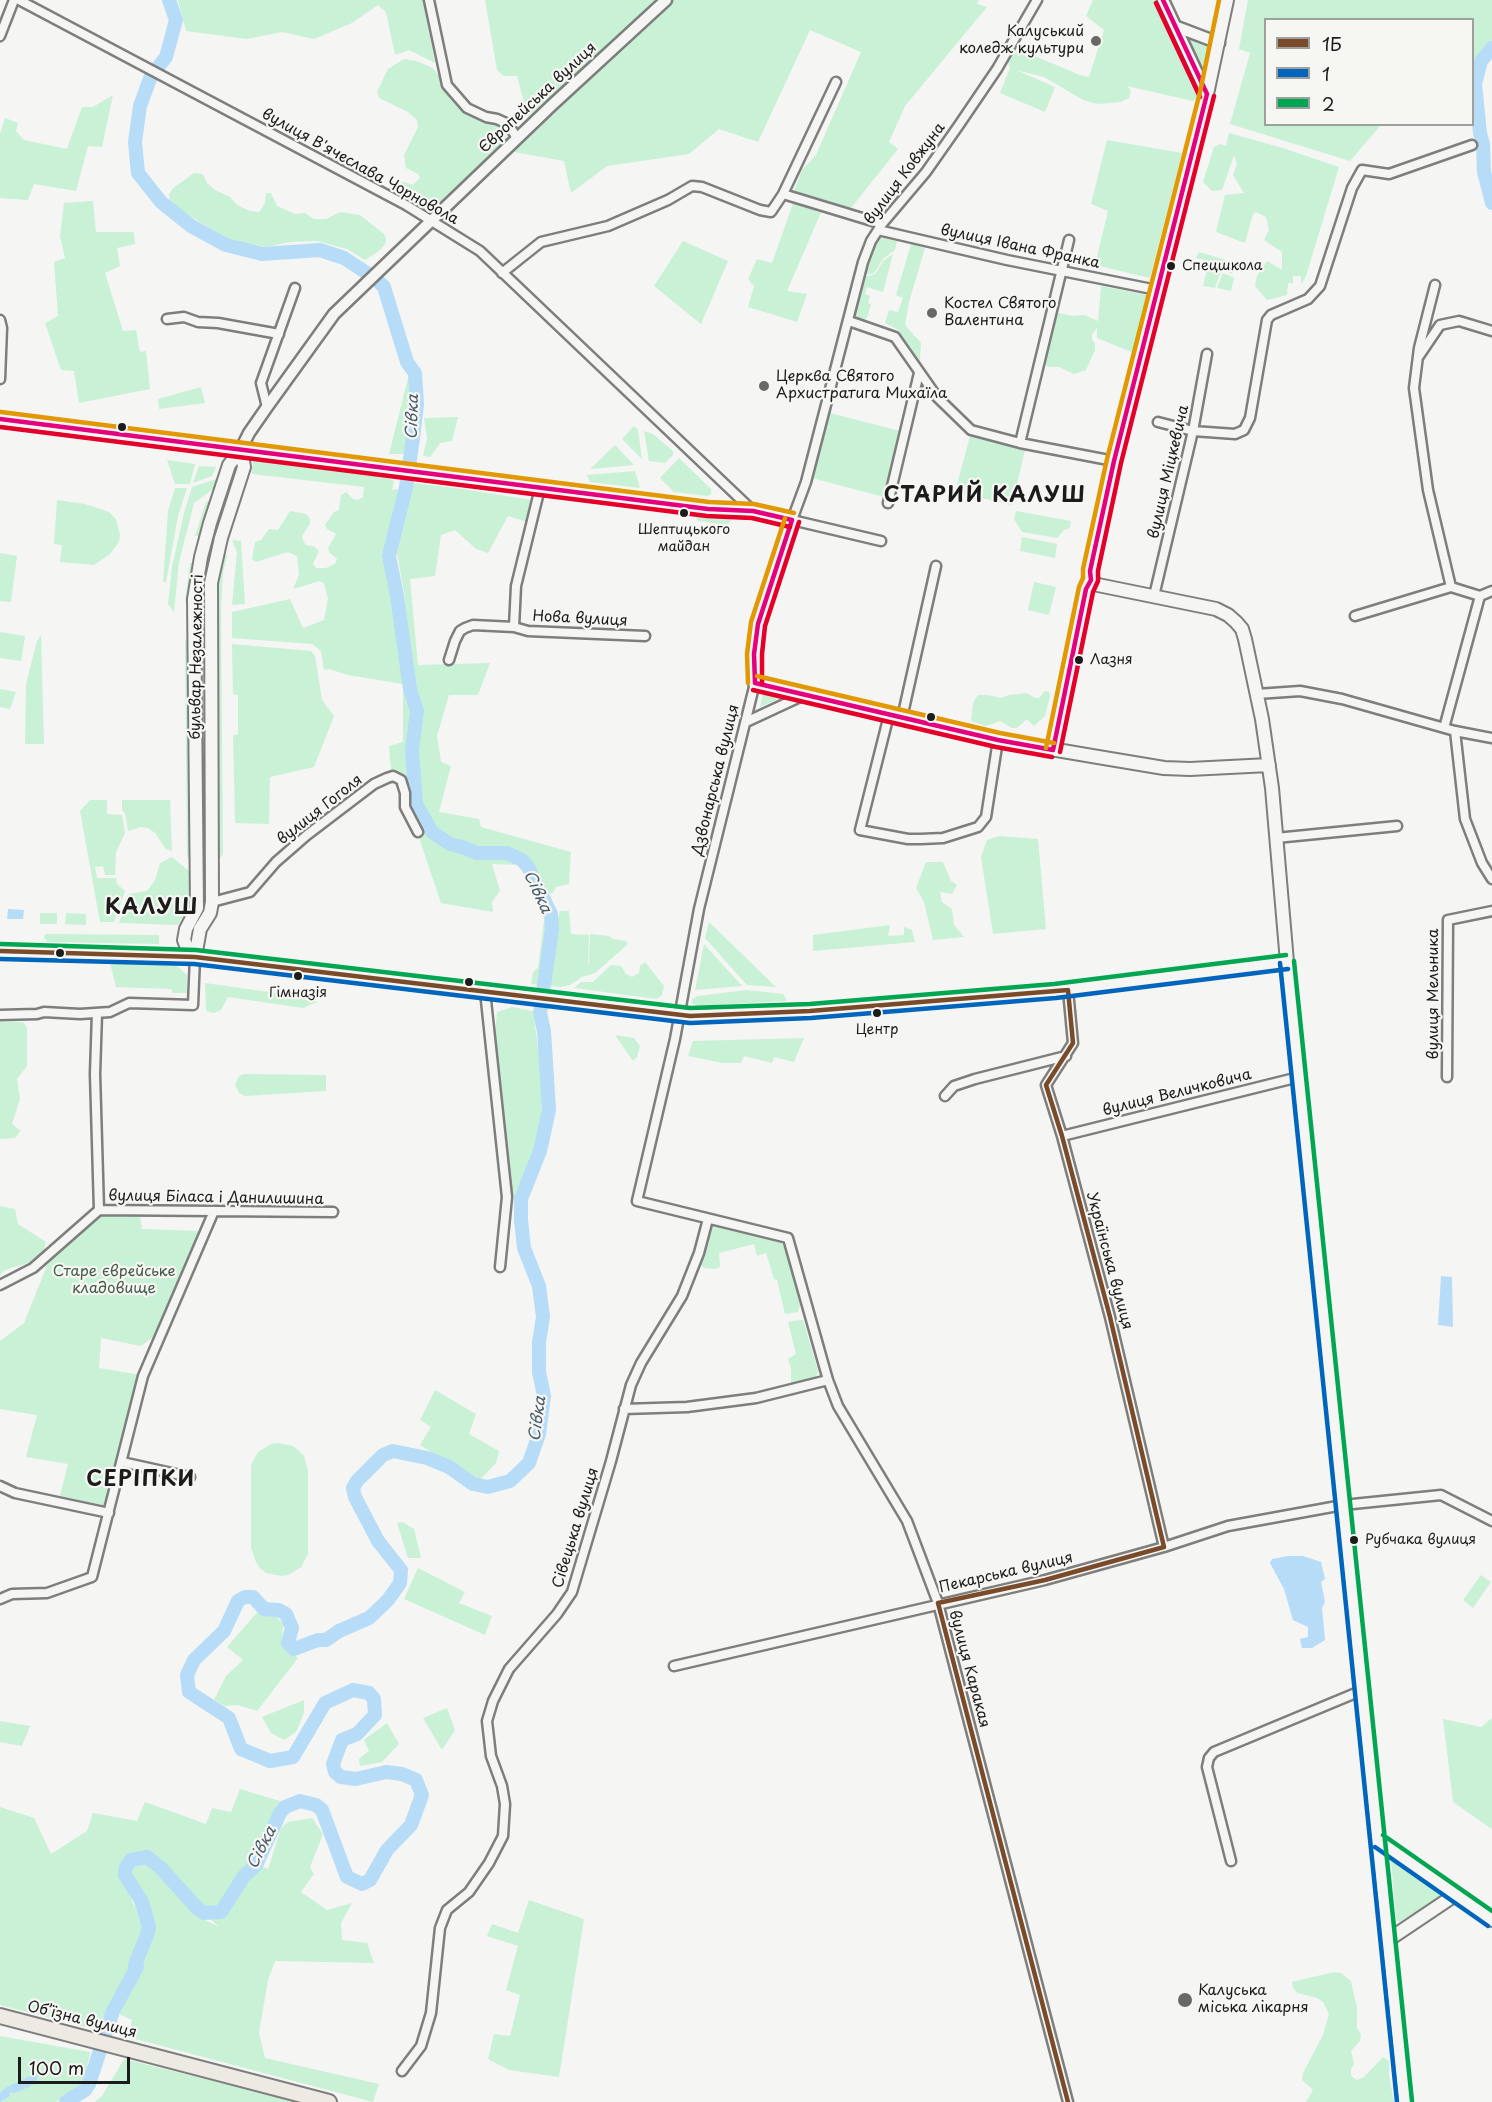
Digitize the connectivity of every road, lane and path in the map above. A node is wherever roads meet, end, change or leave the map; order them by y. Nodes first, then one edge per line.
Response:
1 (14, 0) edge
2 (19, 0) edge
3 (429, 0) edge
4 (666, 0) edge
5 (1037, 0) edge
6 (1163, 0) edge
7 (1227, 0) edge
8 (1177, 27) junction
9 (0, 36) edge
10 (1219, 43) junction
11 (836, 82) dead end
12 (1207, 94) junction
13 (517, 138) junction
14 (1472, 145) dead end
15 (783, 194) junction
16 (431, 220) junction
17 (880, 227) junction
18 (1069, 240) dead end
19 (1062, 270) junction
20 (502, 273) junction
21 (1435, 285) dead end
22 (295, 288) dead end
23 (1157, 290) junction
24 (167, 319) dead end
25 (0, 320) edge
26 (849, 321) junction
27 (1492, 331) edge
28 (279, 334) junction
29 (1208, 354) dead end
30 (1417, 359) junction
31 (919, 373) junction
32 (0, 379) edge
33 (267, 407) junction
34 (0, 419) edge
35 (1158, 422) dead end
36 (1193, 430) junction
37 (1020, 443) junction
38 (241, 449) junction
39 (1114, 461) junction
40 (540, 488) junction
41 (888, 503) dead end
42 (753, 511) junction
43 (792, 520) junction
44 (881, 541) dead end
45 (936, 566) dead end
46 (1091, 580) junction
47 (1451, 588) junction
48 (1492, 591) edge
49 (1154, 596) junction
50 (1480, 596) junction
51 (1355, 616) dead end
52 (514, 627) junction
53 (645, 636) dead end
54 (449, 660) dead end
55 (754, 683) junction
56 (1257, 694) junction
57 (804, 695) junction
58 (889, 715) junction
59 (902, 718) junction
60 (746, 722) junction
61 (1444, 728) junction
62 (1455, 731) junction
63 (1492, 738) edge
64 (998, 740) junction
65 (1053, 750) junction
66 (1269, 765) junction
67 (1397, 826) dead end
68 (418, 832) dead end
69 (1276, 838) junction
70 (1492, 879) edge
71 (212, 902) junction
72 (1492, 911) edge
73 (184, 940) junction
74 (198, 942) junction
75 (0, 951) edge
76 (168, 955) junction
77 (195, 957) junction
78 (218, 959) junction
79 (1287, 962) junction
80 (1068, 990) junction
81 (485, 991) junction
82 (97, 1013) junction
83 (0, 1015) edge
84 (679, 1015) junction
85 (1066, 1056) junction
86 (1299, 1077) junction
87 (1447, 1077) dead end
88 (945, 1096) dead end
89 (1062, 1136) junction
90 (99, 1210) junction
91 (214, 1211) junction
92 (333, 1212) dead end
93 (708, 1219) junction
94 (500, 1267) dead end
95 (0, 1286) edge
96 (828, 1380) junction
97 (624, 1409) junction
98 (122, 1462) junction
99 (190, 1477) dead end
100 (0, 1486) edge
101 (1343, 1505) junction
102 (109, 1513) junction
103 (1492, 1521) edge
104 (1164, 1547) junction
105 (0, 1599) edge
106 (938, 1603) junction
107 (674, 1666) dead end
108 (1363, 1690) junction
109 (1378, 1841) junction
110 (1231, 1860) dead end
111 (1455, 1895) junction
112 (1492, 1920) edge
113 (1388, 1940) junction
114 (0, 2016) edge
115 (402, 2071) dead end
116 (329, 2102) edge
117 (1068, 2102) edge
118 (1405, 2102) edge

1 - 9 street
2 - 16 street, вулиця В'ячеслава Чорновола
3 - 13 street
4 - 13 street, Європейська вулиця
5 - 17 street, вулиця Ковжуна
6 - 8 street
7 - 10 main road
8 - 10 street
8 - 12 street
10 - 12 main road
11 - 15 street
12 - 23 main road
13 - 16 street, Європейська вулиця
14 - 36 street
15 - 17 street, вулиця Івана Франка
15 - 20 street
16 - 20 street, вулиця В'ячеслава Чорновола
16 - 33 street, Європейська вулиця
17 - 19 street, вулиця Івана Франка
17 - 26 street, вулиця Ковжуна
18 - 19 street
19 - 23 street, вулиця Івана Франка
19 - 37 street
20 - 42 street, вулиця В'ячеслава Чорновола
21 - 30 street
22 - 28 street
23 - 39 main road
24 - 28 street
25 - 32 street
26 - 31 street
26 - 43 street, вулиця Ковжуна
27 - 30 street
28 - 33 street
29 - 36 street, вулиця Міцкевича
30 - 47 street
31 - 37 street
31 - 41 street
33 - 38 street, Європейська вулиця
34 - 38 main road
35 - 36 street
36 - 49 street, вулиця Міцкевича
37 - 39 street
38 - 40 main road
38 - 71 main road, бульвар Незалежності
38 - 73 main road, бульвар Незалежності
39 - 46 main road
40 - 42 main road
40 - 52 street
42 - 43 main road
43 - 44 street
43 - 55 main road, Дзвонарська вулиця
45 - 59 street
46 - 49 main road
46 - 65 main road
47 - 50 street
47 - 51 street
48 - 50 street
49 - 56 main road
50 - 61 street
52 - 53 street, Нова вулиця
52 - 54 street, Нова вулиця
55 - 57 main road
55 - 60 street, Дзвонарська вулиця
56 - 61 street
56 - 66 main road
57 - 58 main road
57 - 60 street
58 - 59 main road
58 - 64 street
59 - 64 main road
60 - 84 street, Дзвонарська вулиця
61 - 62 street
62 - 63 street
62 - 70 street
64 - 65 main road
65 - 66 main road
66 - 69 main road
67 - 69 street
68 - 71 street, вулиця Гоголя
69 - 79 main road
71 - 74 main road, бульвар Незалежності
72 - 87 street, вулиця Мельника
73 - 76 main road
73 - 77 main road
74 - 77 main road, бульвар Незалежності
74 - 78 main road
75 - 76 main road
76 - 77 main road
77 - 78 main road
77 - 82 street
78 - 81 main road
79 - 80 main road
79 - 86 main road
80 - 84 main road
80 - 85 street, Українська вулиця
81 - 84 main road
81 - 94 street
82 - 83 street
82 - 90 street, вулиця Біласа і Данилишина
84 - 93 street
85 - 88 street
85 - 89 street, Українська вулиця
86 - 89 street, вулиця Величковича
86 - 101 main road
89 - 104 street, Українська вулиця
90 - 91 street, вулиця Біласа і Данилишина
90 - 95 street, вулиця Біласа і Данилишина
91 - 92 street, вулиця Біласа і Данилишина
91 - 98 street
93 - 96 street, вулиця Каракая
93 - 97 street, Сівецька вулиця
96 - 97 street
96 - 106 street, вулиця Каракая
97 - 115 street, Сівецька вулиця
98 - 99 street
98 - 102 street
100 - 102 street
101 - 103 street, Пекарська вулиця
101 - 104 street, Пекарська вулиця
101 - 108 main road
102 - 105 street
104 - 106 street, Пекарська вулиця
106 - 107 street, Пекарська вулиця
106 - 117 street, вулиця Каракая
108 - 109 main road
108 - 110 street
109 - 111 main road
109 - 113 main road
111 - 112 main road
111 - 113 main road
113 - 118 main road
114 - 116 main road, Обʼїзна вулиця

